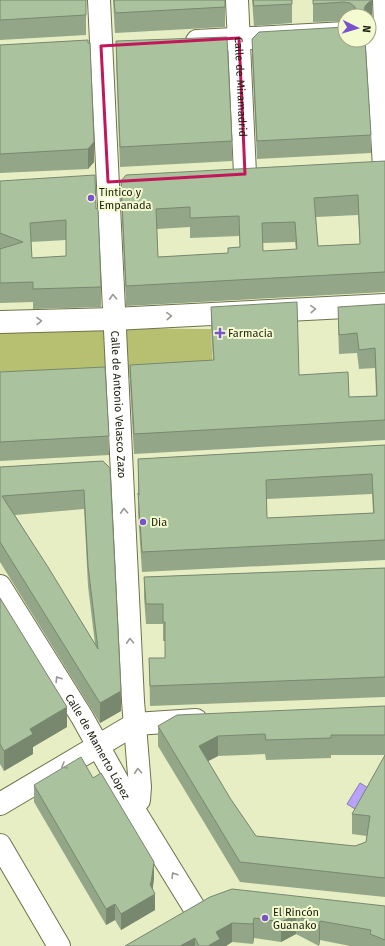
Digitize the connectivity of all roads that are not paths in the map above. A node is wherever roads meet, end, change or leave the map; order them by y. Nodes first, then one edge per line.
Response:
1 (99, 0) edge
2 (237, 0) edge
3 (384, 0) edge
4 (379, 30) edge
5 (337, 33) edge
6 (239, 38) junction
7 (178, 42) edge
8 (124, 45) edge
9 (93, 47) junction
10 (385, 167) edge
11 (361, 168) edge
12 (268, 172) edge
13 (245, 174) junction
14 (222, 175) edge
15 (131, 181) edge
16 (108, 182) junction
17 (85, 184) edge
18 (385, 305) edge
19 (114, 319) junction
20 (0, 322) edge
21 (130, 466) junction
22 (99, 468) edge
23 (151, 584) edge
24 (127, 585) junction
25 (0, 586) edge
26 (218, 719) edge
27 (135, 724) junction
28 (97, 746) junction
29 (0, 804) edge
30 (131, 805) junction
31 (0, 845) edge
32 (215, 901) edge
33 (59, 946) edge

1 - 9 street, Calle de Antonio Velasco Zazo
2 - 6 street, Calle de Miramadrid
3 - 4 street
4 - 10 street
5 - 6 street
6 - 7 street
6 - 13 street, Calle de Miramadrid
8 - 9 street
9 - 16 street, Calle de Antonio Velasco Zazo
10 - 11 street
12 - 13 street
13 - 14 street
15 - 16 street
16 - 17 street
19 -> 16 street, Calle de Antonio Velasco Zazo
19 -> 18 street
20 -> 19 street
19 - 21 street, Calle de Antonio Velasco Zazo
21 - 22 street
24 -> 21 street, Calle de Antonio Velasco Zazo
23 - 24 street
27 -> 24 street, Calle de Antonio Velasco Zazo
28 -> 25 street, Calle de Mamerto López
26 - 27 street
27 - 28 street
30 -> 27 street, Calle de Antonio Velasco Zazo
28 -> 29 street
28 - 30 street, Calle de Mamerto López
32 -> 30 street, Calle de Mamerto López
31 - 33 street

